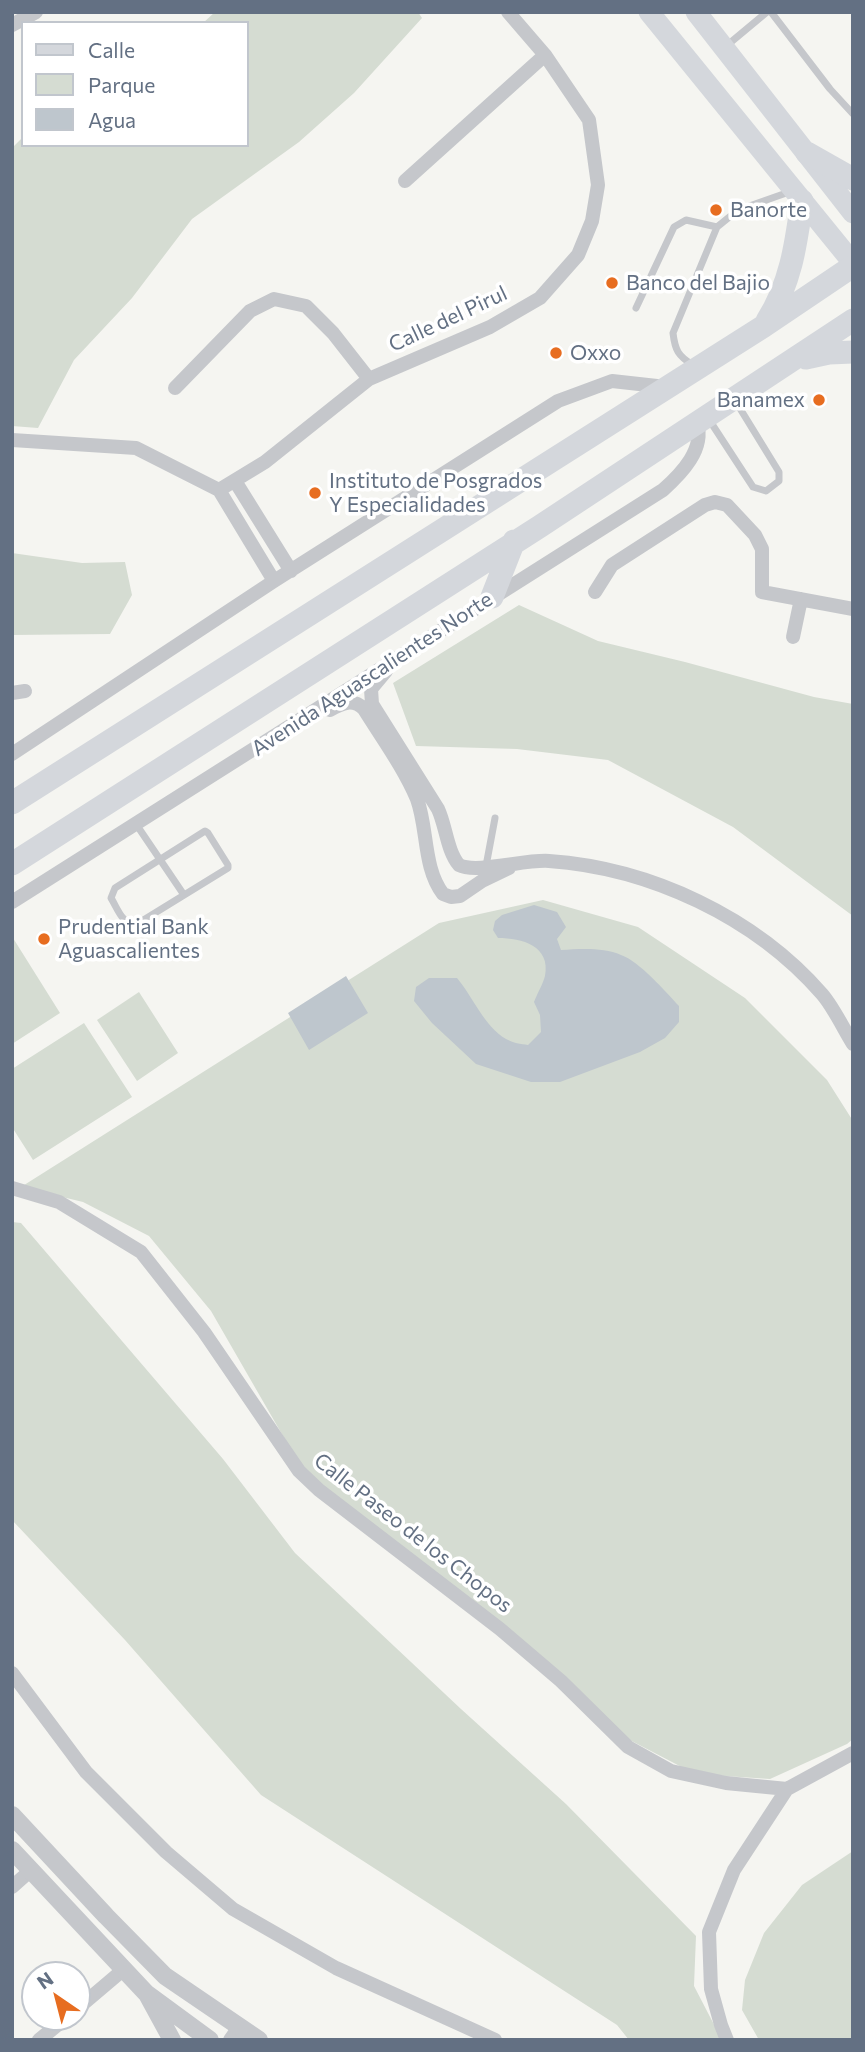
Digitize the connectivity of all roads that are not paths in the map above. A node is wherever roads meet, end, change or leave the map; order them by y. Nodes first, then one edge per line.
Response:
1 (36, 12) edge
2 (508, 12) edge
3 (649, 12) edge
4 (696, 12) edge
5 (769, 12) edge
6 (12, 25) edge
7 (724, 48) junction
8 (545, 55) junction
9 (853, 114) edge
10 (807, 153) junction
11 (853, 179) edge
12 (405, 181) dead end
13 (798, 196) junction
14 (853, 213) edge
15 (717, 227) junction
16 (853, 265) edge
17 (853, 275) edge
18 (636, 308) dead end
19 (853, 322) edge
20 (764, 326) junction
21 (853, 336) edge
22 (853, 352) edge
23 (791, 364) junction
24 (696, 368) junction
25 (369, 379) junction
26 (667, 387) junction
27 (176, 388) dead end
28 (735, 401) junction
29 (702, 420) junction
30 (12, 440) edge
31 (235, 481) junction
32 (219, 490) junction
33 (516, 534) junction
34 (291, 571) junction
35 (274, 582) junction
36 (595, 592) dead end
37 (492, 597) junction
38 (801, 599) junction
39 (853, 609) edge
40 (793, 637) dead end
41 (397, 659) junction
42 (277, 736) junction
43 (12, 754) edge
44 (12, 790) edge
45 (12, 803) edge
46 (495, 818) dead end
47 (136, 824) junction
48 (160, 859) junction
49 (12, 862) edge
50 (523, 862) junction
51 (486, 866) junction
52 (184, 895) junction
53 (12, 902) edge
54 (853, 1044) edge
55 (12, 1188) edge
56 (12, 1673) edge
57 (853, 1753) edge
58 (787, 1788) junction
59 (12, 1815) edge
60 (12, 1850) edge
61 (30, 1871) junction
62 (12, 1887) edge
63 (123, 1970) junction
64 (146, 1993) junction
65 (91, 1996) edge
66 (235, 2034) edge
67 (172, 2040) edge
68 (210, 2040) edge
69 (259, 2040) edge
70 (495, 2040) edge
71 (727, 2040) edge

1 - 6 street
2 - 8 street, Calle del Pirul
3 - 13 main road
4 - 7 main road
5 - 7 lane
5 - 9 lane
7 - 10 main road
8 - 12 street
8 - 25 street, Calle del Pirul
10 - 11 main road
10 - 14 main road
13 - 15 lane
13 - 16 main road
13 - 20 main road
15 - 18 lane
15 - 24 lane
16 - 20 main road
17 - 44 main road
19 - 23 main road, Avenida Aguascalientes Norte
20 - 24 main road
21 - 23 main road
22 - 23 main road
23 - 28 main road, Avenida Aguascalientes Norte
23 - 49 main road
24 - 26 main road
25 - 27 street
25 - 31 street, Calle del Pirul
26 - 34 street
26 - 45 main road
28 - 29 main road, Avenida Aguascalientes Norte
28 - 29 lane
29 - 33 main road, Avenida Aguascalientes Norte
29 - 37 street, Avenida Aguascalientes Norte
30 - 32 street
31 - 32 street, Calle del Pirul
31 - 34 street
32 - 35 street
33 - 37 main road
33 - 49 main road, Avenida Aguascalientes Norte
34 - 35 street
35 - 43 street
36 - 38 street
37 - 41 street, Avenida Aguascalientes Norte
38 - 39 street
38 - 40 street
41 - 42 street, Avenida Aguascalientes Norte
41 - 51 street
42 - 47 street, Avenida Aguascalientes Norte
42 - 50 street
46 - 51 lane
47 - 48 lane
47 - 53 street, Avenida Aguascalientes Norte
48 - 52 lane
48 - 52 lane
48 - 52 lane
50 - 51 street
50 - 54 street
55 - 58 street, Calle Paseo de los Chopos
56 - 70 street
57 - 58 street
58 - 71 street
59 - 66 street
60 - 61 street
61 - 62 street
61 - 63 street
63 - 64 street
63 - 65 street
64 - 67 street
64 - 68 street
66 - 69 street

